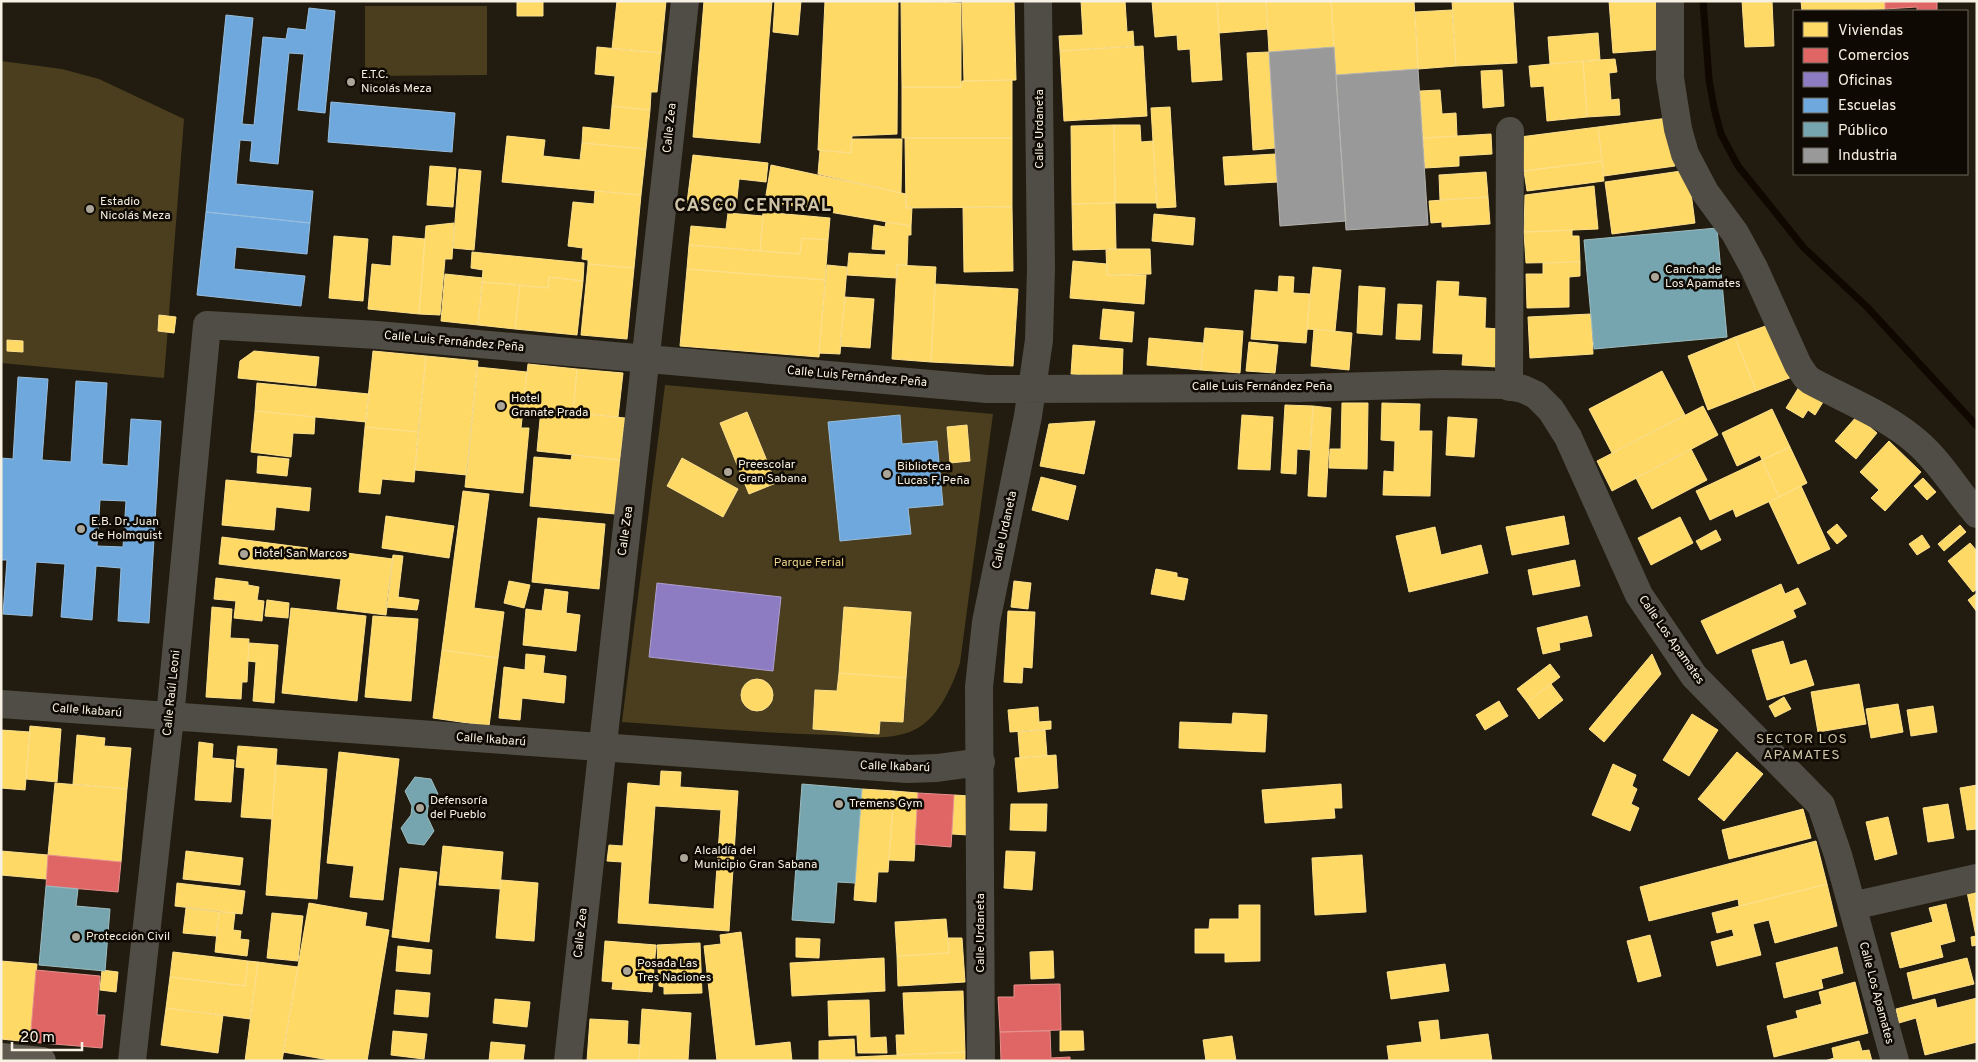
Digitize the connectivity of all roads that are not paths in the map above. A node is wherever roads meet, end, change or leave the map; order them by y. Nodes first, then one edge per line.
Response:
1 (685, 1) edge
2 (1038, 1) edge
3 (1670, 1) edge
4 (1510, 132) dead end
5 (207, 325) joint
6 (646, 358) junction
7 (1509, 387) junction
8 (1033, 389) junction
9 (1977, 514) edge
10 (1, 704) edge
11 (170, 717) junction
12 (601, 748) junction
13 (981, 762) junction
14 (1977, 878) edge
15 (1852, 906) junction
16 (1, 1057) edge
17 (42, 1061) edge
18 (132, 1061) edge
19 (568, 1061) edge
20 (981, 1061) edge
21 (1895, 1061) edge

1 - 6 street, Calle Zea
2 - 8 street, Calle Urdaneta
3 - 9 street
4 - 7 street
5 - 6 street, Calle Luis Fernández Peña
5 - 11 street, Calle Raúl Leoni
6 - 8 street, Calle Luis Fernández Peña
6 - 12 street, Calle Zea
7 - 8 street, Calle Luis Fernández Peña
7 - 15 street, Calle Los Apamates
8 - 13 street, Calle Urdaneta
10 - 11 street, Calle Ikabarú
11 - 12 street, Calle Ikabarú
11 - 18 street, Calle Raúl Leoni
12 - 13 street, Calle Ikabarú
12 - 19 street, Calle Zea
13 - 20 street, Calle Urdaneta
14 - 15 street
15 - 21 street, Calle Los Apamates
16 - 17 highway

